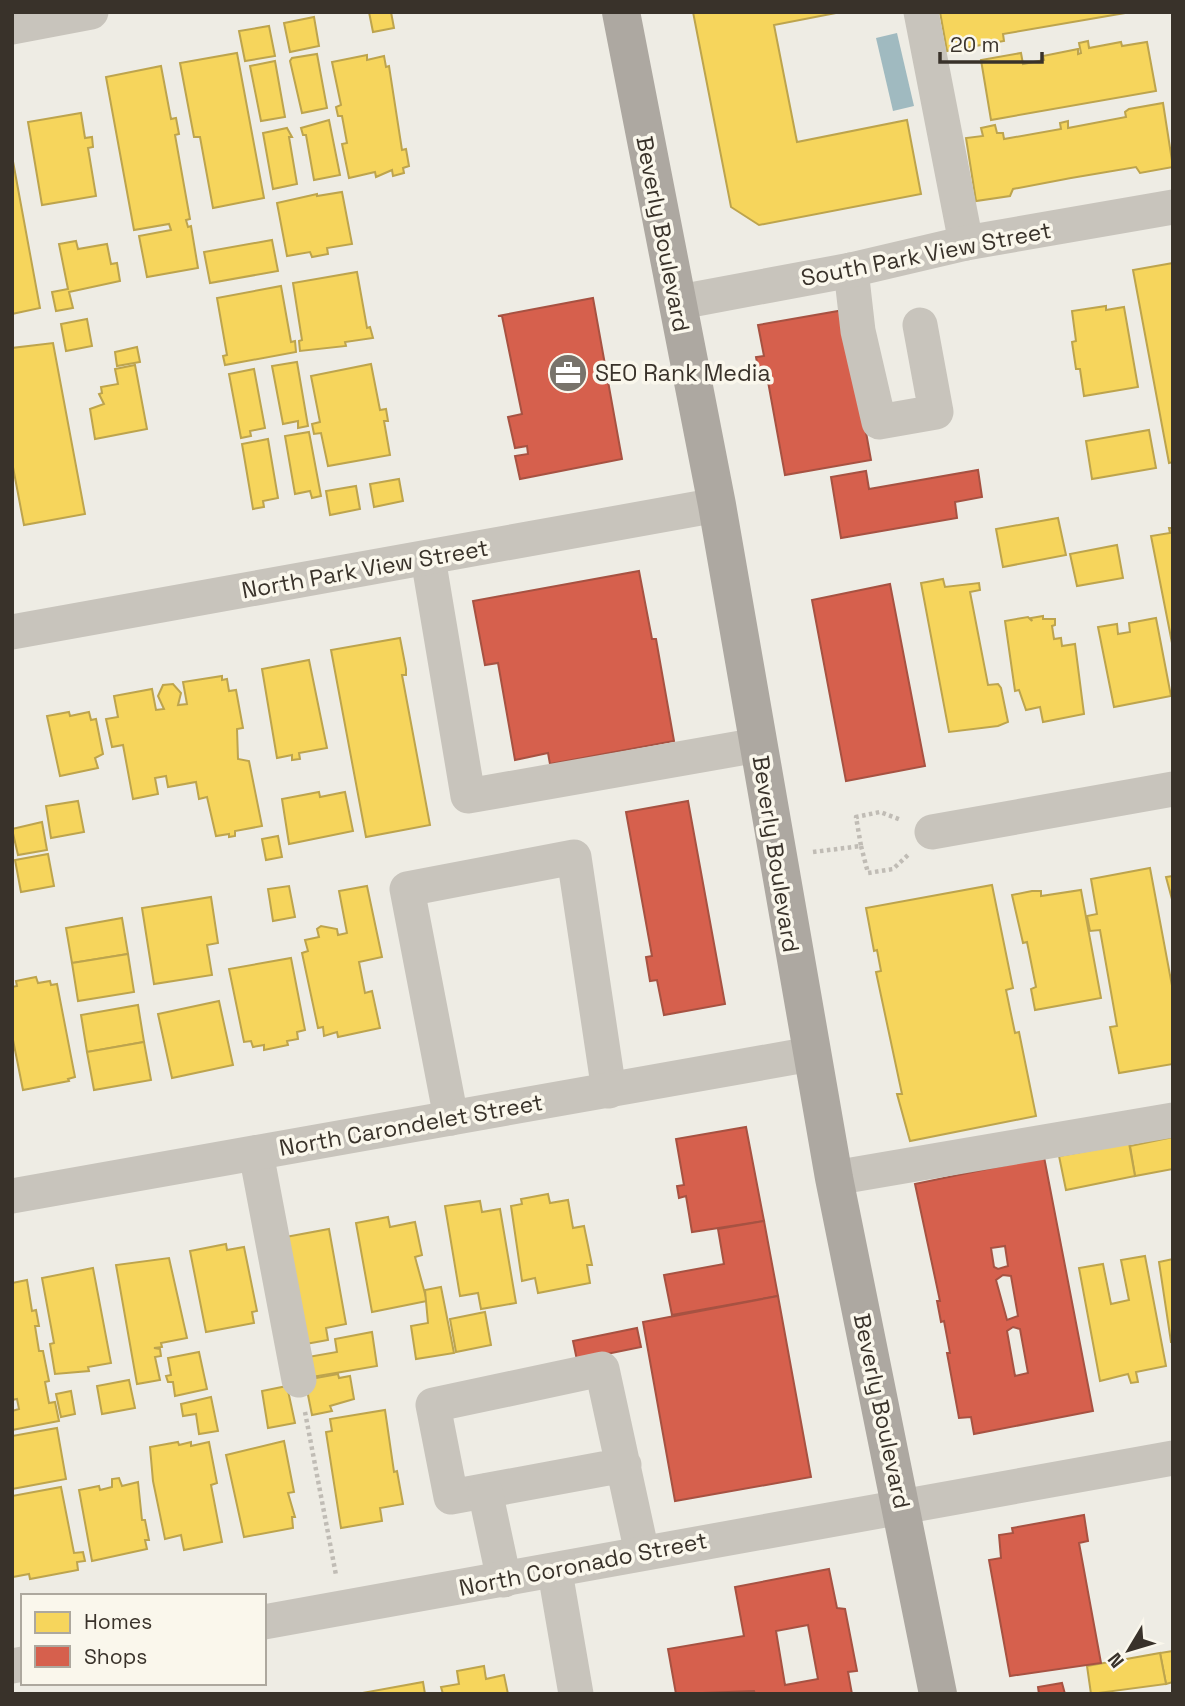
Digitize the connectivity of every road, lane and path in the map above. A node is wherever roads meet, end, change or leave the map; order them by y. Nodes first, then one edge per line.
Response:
1 (91, 12) edge
2 (621, 12) edge
3 (921, 12) edge
4 (12, 27) edge
5 (1173, 206) edge
6 (966, 243) junction
7 (851, 270) junction
8 (680, 302) junction
9 (920, 325) dead end
10 (717, 505) junction
11 (428, 558) junction
12 (12, 632) edge
13 (758, 745) junction
14 (1173, 789) edge
15 (932, 832) junction
16 (861, 846) junction
17 (776, 858) junction
18 (811, 1054) junction
19 (609, 1091) junction
20 (451, 1118) junction
21 (1173, 1119) edge
22 (256, 1153) junction
23 (834, 1178) junction
24 (12, 1196) edge
25 (299, 1380) joint
26 (1173, 1458) edge
27 (624, 1465) junction
28 (485, 1491) junction
29 (901, 1506) junction
30 (642, 1553) junction
31 (555, 1572) junction
32 (336, 1576) dead end
33 (504, 1580) junction
34 (266, 1622) edge
35 (576, 1694) edge
36 (938, 1694) edge

1 - 4 street
2 - 8 main road, Beverly Boulevard
3 - 6 street
5 - 6 street, South Park View Street
6 - 7 street, South Park View Street
7 - 8 street, South Park View Street
7 - 9 street
8 - 10 main road, Beverly Boulevard
10 - 11 street, North Park View Street
10 - 13 main road, Beverly Boulevard
11 - 12 street, North Park View Street
11 - 13 street
13 - 17 main road, Beverly Boulevard
14 - 15 street
15 - 16 path
15 - 16 path
16 - 17 path
17 - 18 main road, Beverly Boulevard
18 - 19 street, North Carondelet Street
18 - 23 main road, Beverly Boulevard
19 - 20 street, North Carondelet Street
19 - 20 street
20 - 22 street, North Carondelet Street
21 - 23 street
22 - 24 street, North Carondelet Street
22 - 25 street
23 - 29 main road, Beverly Boulevard
25 - 32 path
26 - 29 street, North Coronado Street
27 - 28 street
27 - 28 street
27 - 30 street
28 - 33 street
29 - 30 street, North Coronado Street
29 - 36 main road, Beverly Boulevard
30 - 31 street, North Coronado Street
31 - 33 street, North Coronado Street
31 - 35 street
33 - 34 street, North Coronado Street

